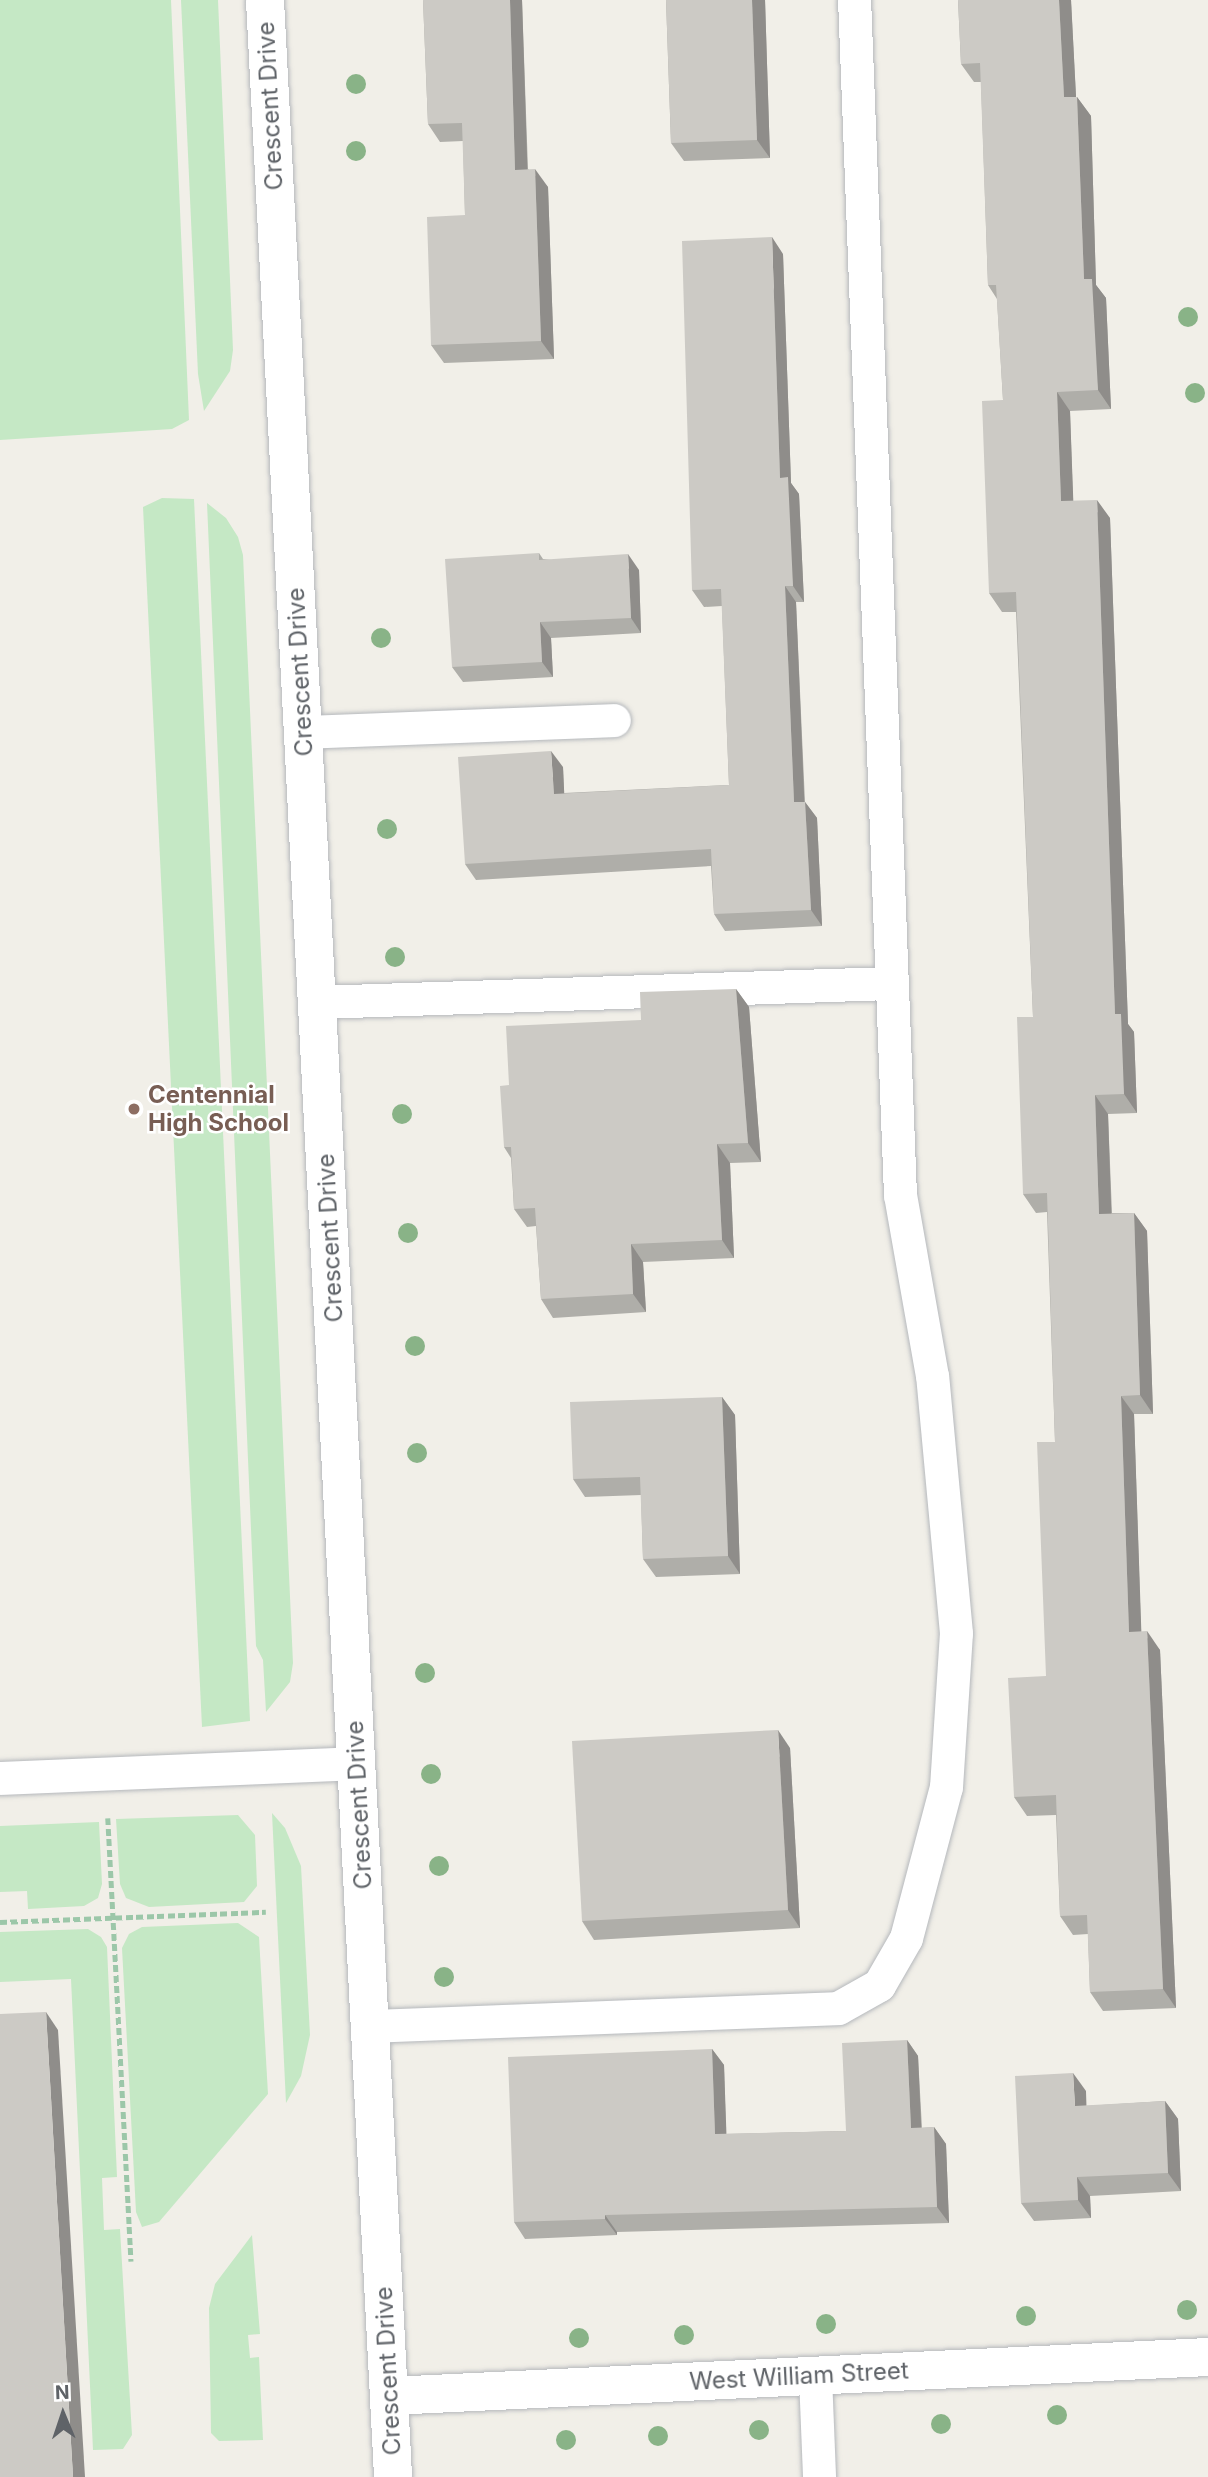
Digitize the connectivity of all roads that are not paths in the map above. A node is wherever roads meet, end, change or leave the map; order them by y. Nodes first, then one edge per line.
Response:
1 (265, 0) edge
2 (854, 0) edge
3 (614, 720) dead end
4 (303, 732) junction
5 (890, 983) junction
6 (317, 1002) junction
7 (355, 1763) junction
8 (0, 1778) edge
9 (370, 2026) junction
10 (1208, 2357) edge
11 (815, 2375) junction
12 (390, 2396) junction
13 (393, 2477) edge
14 (819, 2477) edge

1 - 4 street, Crescent Drive
2 - 5 lane
3 - 4 lane
4 - 6 street, Crescent Drive
5 - 6 lane
5 - 9 lane
6 - 7 street, Crescent Drive
7 - 8 lane
7 - 9 street, Crescent Drive
9 - 12 street, Crescent Drive
10 - 11 street, West William Street
11 - 12 street, West William Street
11 - 14 lane
12 - 13 street, Crescent Drive

